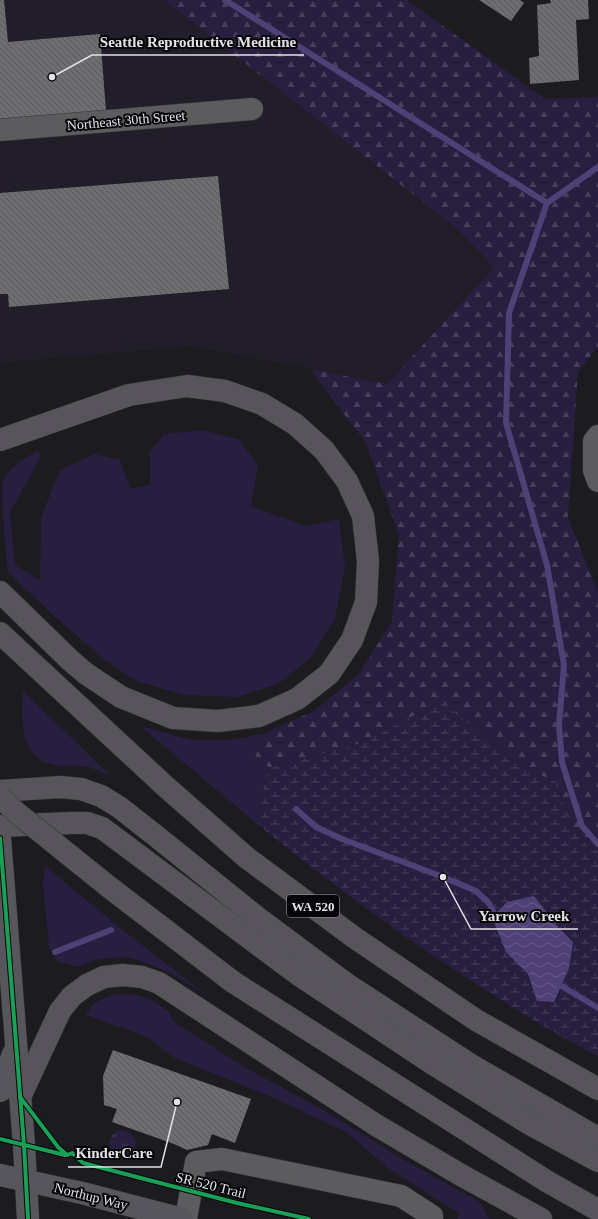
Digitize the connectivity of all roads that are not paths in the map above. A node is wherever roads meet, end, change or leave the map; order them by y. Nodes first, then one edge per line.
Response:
1 (252, 109) dead end
2 (0, 130) edge
3 (598, 436) edge
4 (0, 440) edge
5 (598, 481) edge
6 (0, 592) edge
7 (0, 633) edge
8 (0, 791) edge
9 (0, 797) edge
10 (0, 826) edge
11 (0, 838) edge
12 (598, 1089) edge
13 (10, 1094) edge
14 (598, 1138) edge
15 (598, 1161) edge
16 (0, 1175) edge
17 (26, 1180) junction
18 (598, 1210) edge
19 (28, 1219) edge
20 (182, 1219) edge
21 (186, 1219) edge
22 (432, 1219) edge
23 (541, 1219) edge

1 - 2 street, Northeast 30th Street
3 - 5 street
4 - 6 highway
7 - 12 highway, WA 520
8 - 14 highway
9 - 18 highway, bridge
10 - 15 highway
11 - 13 main road
13 - 17 main road
13 - 23 highway
16 - 17 main road, Northup Way
17 - 19 main road
17 - 20 main road, Northup Way
21 - 22 street

